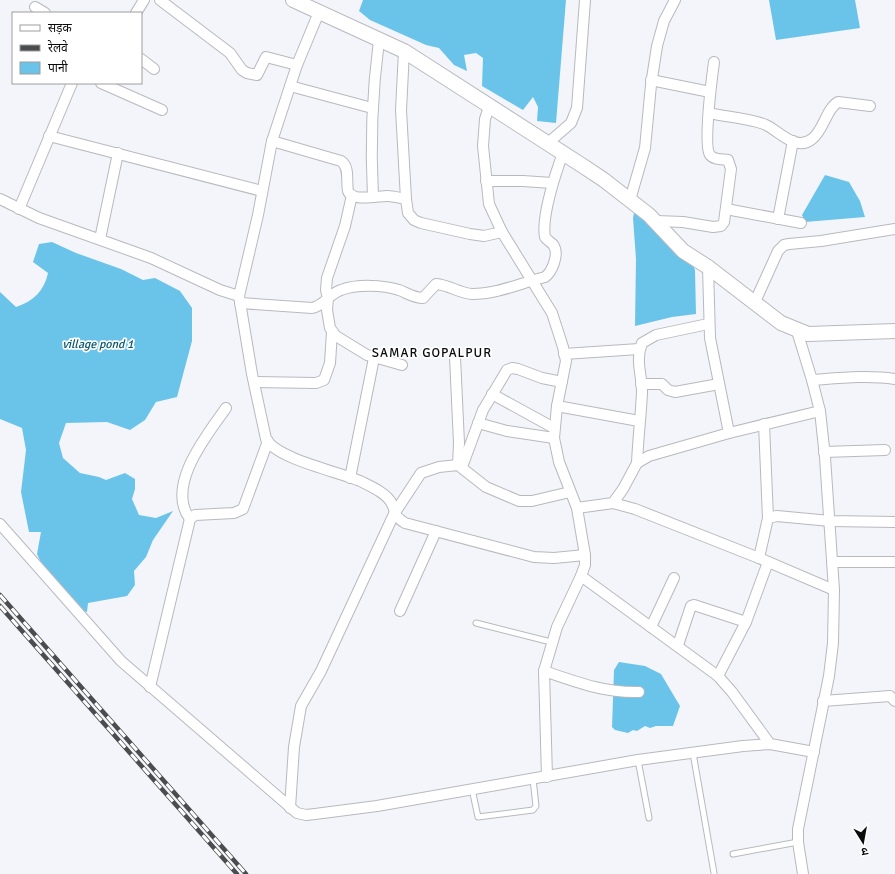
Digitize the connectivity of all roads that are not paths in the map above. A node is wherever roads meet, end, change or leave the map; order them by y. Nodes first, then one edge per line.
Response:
1 (144, 0) edge
2 (160, 0) edge
3 (293, 0) edge
4 (585, 0) edge
5 (675, 0) edge
6 (35, 7) dead end
7 (43, 12) edge
8 (137, 12) edge
9 (319, 12) junction
10 (379, 40) junction
11 (404, 51) junction
12 (142, 60) edge
13 (714, 62) dead end
14 (297, 65) junction
15 (154, 69) dead end
16 (652, 80) junction
17 (72, 84) edge
18 (103, 84) edge
19 (290, 86) junction
20 (710, 92) junction
21 (870, 106) dead end
22 (489, 107) junction
23 (372, 108) junction
24 (162, 110) dead end
25 (709, 113) junction
26 (49, 136) junction
27 (272, 141) junction
28 (793, 141) junction
29 (548, 143) junction
30 (118, 153) junction
31 (563, 153) junction
32 (486, 181) junction
33 (552, 183) junction
34 (262, 191) junction
35 (352, 196) junction
36 (373, 197) junction
37 (0, 199) edge
38 (406, 199) junction
39 (630, 200) junction
40 (19, 209) junction
41 (726, 209) junction
42 (778, 219) junction
43 (656, 221) junction
44 (801, 223) dead end
45 (895, 229) edge
46 (502, 232) junction
47 (100, 239) junction
48 (708, 267) junction
49 (532, 280) junction
50 (328, 298) junction
51 (240, 300) junction
52 (754, 304) junction
53 (708, 324) junction
54 (797, 331) junction
55 (895, 331) edge
56 (332, 332) junction
57 (639, 349) junction
58 (564, 354) junction
59 (455, 357) dead end
60 (374, 358) junction
61 (402, 365) dead end
62 (812, 380) junction
63 (895, 380) edge
64 (254, 382) junction
65 (562, 382) junction
66 (641, 384) junction
67 (719, 384) junction
68 (492, 394) junction
69 (557, 406) junction
70 (226, 408) dead end
71 (820, 411) junction
72 (639, 421) junction
73 (478, 423) junction
74 (764, 424) junction
75 (554, 428) junction
76 (729, 433) junction
77 (554, 438) junction
78 (268, 441) junction
79 (885, 450) dead end
80 (824, 452) junction
81 (637, 463) junction
82 (460, 466) junction
83 (350, 478) junction
84 (570, 492) junction
85 (613, 502) junction
86 (577, 508) junction
87 (394, 514) junction
88 (768, 518) junction
89 (190, 519) junction
90 (830, 522) junction
91 (895, 522) edge
92 (0, 524) edge
93 (436, 531) junction
94 (585, 555) junction
95 (764, 560) junction
96 (832, 562) junction
97 (895, 562) edge
98 (581, 576) junction
99 (674, 578) dead end
100 (834, 590) junction
101 (400, 611) dead end
102 (746, 622) junction
103 (476, 623) dead end
104 (651, 627) junction
105 (551, 642) junction
106 (678, 645) junction
107 (544, 671) junction
108 (718, 676) junction
109 (150, 686) junction
110 (639, 692) dead end
111 (823, 701) junction
112 (895, 701) edge
113 (770, 744) junction
114 (814, 752) junction
115 (693, 753) junction
116 (638, 760) junction
117 (547, 776) junction
118 (533, 779) junction
119 (472, 789) junction
120 (290, 808) junction
121 (649, 818) dead end
122 (798, 842) junction
123 (733, 854) dead end
124 (714, 873) edge
125 (803, 874) edge

1 - 8 street
2 - 14 street
3 - 9 street
4 - 29 street
5 - 16 street
6 - 7 street
9 - 10 street
9 - 14 street
10 - 11 street
10 - 23 street
11 - 22 street
11 - 38 street
12 - 15 street
13 - 20 street
14 - 19 street
16 - 20 street
16 - 39 street
17 - 26 street
18 - 24 street
19 - 23 street
19 - 27 street
20 - 25 street
21 - 28 street
22 - 29 street
22 - 32 street
23 - 36 street
25 - 28 street
25 - 41 street
26 - 30 street
26 - 40 street
27 - 34 street
27 - 35 street
28 - 42 street
29 - 31 street
30 - 34 street
30 - 47 street
31 - 33 street
31 - 39 street
32 - 33 street
32 - 46 street
33 - 49 street
34 - 51 street
35 - 36 street
35 - 50 street
36 - 38 street
37 - 40 street
38 - 46 street
39 - 43 street
40 - 47 street
41 - 42 street
41 - 43 street
42 - 44 street
43 - 48 street
45 - 52 street
46 - 49 street
47 - 51 street
48 - 52 street
48 - 53 street
49 - 50 street
49 - 58 street
50 - 51 street
50 - 56 street
51 - 64 street
52 - 54 street
53 - 57 street
53 - 67 street
54 - 55 street
54 - 62 street
56 - 60 street
56 - 64 street
57 - 58 street
57 - 66 street
58 - 65 street
59 - 82 street
60 - 61 street
60 - 83 street
62 - 63 street
62 - 71 street
64 - 78 street
65 - 68 street
65 - 69 street
66 - 67 street
66 - 72 street
67 - 76 street
68 - 73 street
68 - 75 street
69 - 72 street
69 - 75 street
70 - 89 street
71 - 74 street
71 - 80 street
72 - 81 street
73 - 77 street
73 - 82 street
74 - 76 street
74 - 88 street
75 - 77 street
76 - 81 street
77 - 84 street
78 - 83 street
78 - 89 street
79 - 80 street
80 - 90 street
81 - 85 street
82 - 84 street
82 - 87 street
83 - 87 street
84 - 86 street
85 - 86 street
85 - 95 street
86 - 94 street
87 - 93 street
87 - 120 street
88 - 90 street
88 - 95 street
89 - 109 street
90 - 91 street
90 - 96 street
92 - 109 street
93 - 94 street
93 - 101 street
94 - 98 street
95 - 100 street
95 - 102 street
96 - 97 street
96 - 100 street
98 - 104 street
98 - 105 street
99 - 104 street
100 - 111 street
102 - 106 street
102 - 108 street
103 - 105 lane
104 - 106 street
105 - 107 street
106 - 108 street
107 - 110 street
107 - 117 street
108 - 113 street
109 - 120 street
111 - 112 street
111 - 114 street
113 - 114 street
113 - 115 street
114 - 122 street
115 - 116 street
115 - 124 lane
116 - 117 street
116 - 121 lane
117 - 118 street
118 - 119 street
118 - 119 lane
119 - 120 street
122 - 123 lane
122 - 125 street

